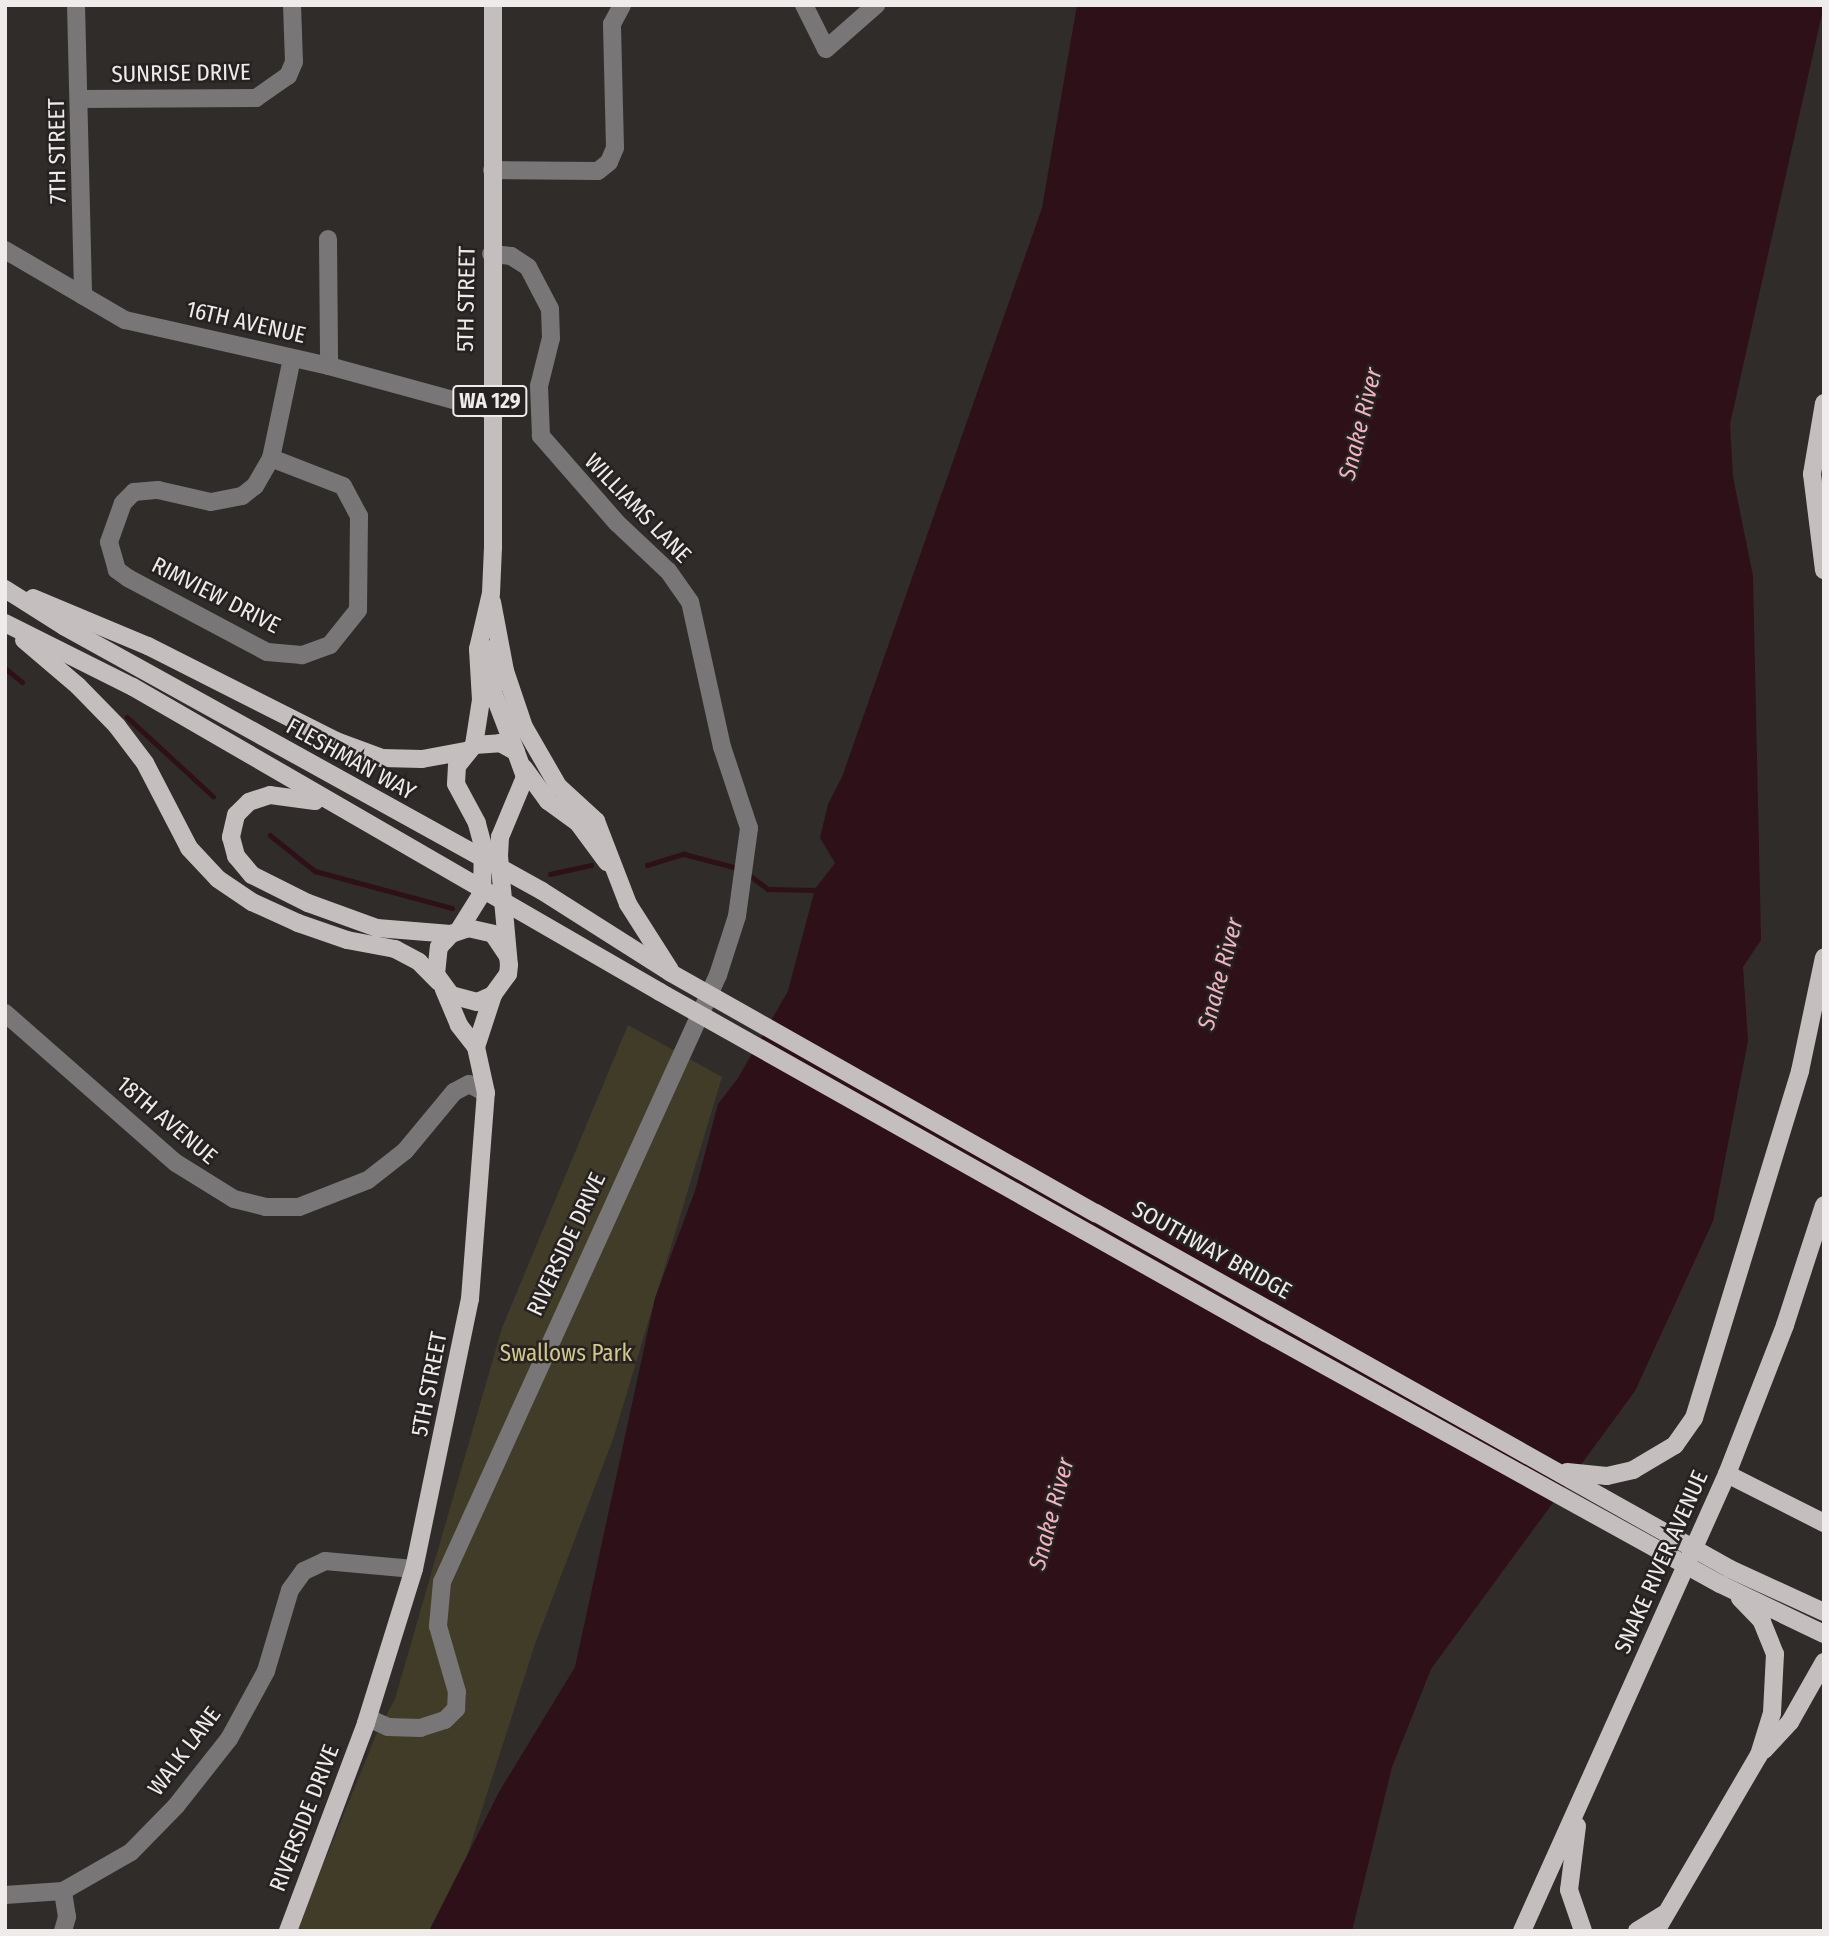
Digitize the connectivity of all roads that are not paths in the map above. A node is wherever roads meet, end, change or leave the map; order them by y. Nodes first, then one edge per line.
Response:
1 (76, 5) edge
2 (292, 5) edge
3 (493, 5) edge
4 (622, 5) edge
5 (804, 5) edge
6 (876, 5) edge
7 (80, 99) junction
8 (492, 170) junction
9 (328, 239) dead end
10 (5, 250) edge
11 (491, 254) junction
12 (83, 296) junction
13 (292, 358) junction
14 (329, 366) junction
15 (1824, 403) edge
16 (489, 410) junction
17 (271, 458) junction
18 (1824, 570) edge
19 (5, 588) edge
20 (491, 593) junction
21 (5, 623) edge
22 (498, 636) junction
23 (470, 748) junction
24 (520, 760) junction
25 (332, 805) junction
26 (749, 828) joint
27 (614, 869) junction
28 (455, 932) junction
29 (508, 956) junction
30 (1824, 957) edge
31 (671, 973) junction
32 (442, 986) junction
33 (660, 992) joint
34 (493, 996) junction
35 (5, 1013) edge
36 (476, 1047) junction
37 (486, 1093) junction
38 (1824, 1205) edge
39 (1553, 1470) junction
40 (1727, 1474) junction
41 (1824, 1524) edge
42 (414, 1569) junction
43 (1720, 1584) junction
44 (1824, 1613) edge
45 (1824, 1634) edge
46 (1824, 1661) edge
47 (1818, 1679) edge
48 (367, 1721) junction
49 (1759, 1755) junction
50 (1583, 1795) junction
51 (63, 1891) junction
52 (5, 1895) edge
53 (1671, 1909) junction
54 (62, 1931) edge
55 (288, 1931) edge
56 (1522, 1931) edge
57 (1583, 1931) edge
58 (1637, 1931) edge
59 (1656, 1931) edge

1 - 7 street, 7TH STREET
2 - 7 street, SUNRISE DRIVE
3 - 8 main road, 5TH STREET / WA 129
4 - 8 street
5 - 6 street
7 - 12 street, 7TH STREET
8 - 11 main road, 5TH STREET / WA 129
9 - 14 street
10 - 12 street, 16TH AVENUE
11 - 16 main road, 5TH STREET / WA 129
11 - 26 street, WILLIAMS LANE
12 - 13 street, 16TH AVENUE
13 - 14 street, 16TH AVENUE
13 - 17 street, RIMVIEW DRIVE
14 - 16 street, 16TH AVENUE
15 - 18 main road
16 - 20 main road, 5TH STREET / WA 129
17 - 17 street, RIMVIEW DRIVE
19 - 23 main road
19 - 31 main road, FLESHMAN WAY
20 - 22 main road, 5TH STREET
20 - 23 main road, 5TH STREET
21 - 25 main road, FLESHMAN WAY
21 - 32 main road
22 - 24 main road, 5TH STREET
22 - 27 main road
23 - 24 main road
23 - 28 main road, 5TH STREET
24 - 27 main road, 5TH STREET
24 - 29 main road
25 - 28 main road
25 - 33 main road, FLESHMAN WAY
26 - 48 street, RIVERSIDE DRIVE
27 - 31 main road
28 - 29 main road
28 - 32 main road
29 - 34 main road
30 - 39 main road
31 - 39 main road, SOUTHWAY BRIDGE
32 - 34 main road
32 - 36 main road, 5TH STREET
33 - 43 main road, SOUTHWAY BRIDGE
34 - 36 main road
35 - 37 street, 18TH AVENUE
36 - 37 main road, 5TH STREET
37 - 42 main road, 5TH STREET
38 - 40 main road, SNAKE RIVER AVENUE
39 - 44 main road, SOUTHWAY BRIDGE
40 - 41 main road
40 - 50 main road, SNAKE RIVER AVENUE
42 - 48 main road, 5TH STREET
42 - 51 street, WALK LANE
43 - 45 main road
43 - 49 main road
46 - 47 main road
47 - 49 main road
48 - 55 main road, RIVERSIDE DRIVE
49 - 53 main road
50 - 56 main road, SNAKE RIVER AVENUE
50 - 57 main road
51 - 52 street, WALK LANE
51 - 54 street
53 - 58 main road
53 - 59 main road

